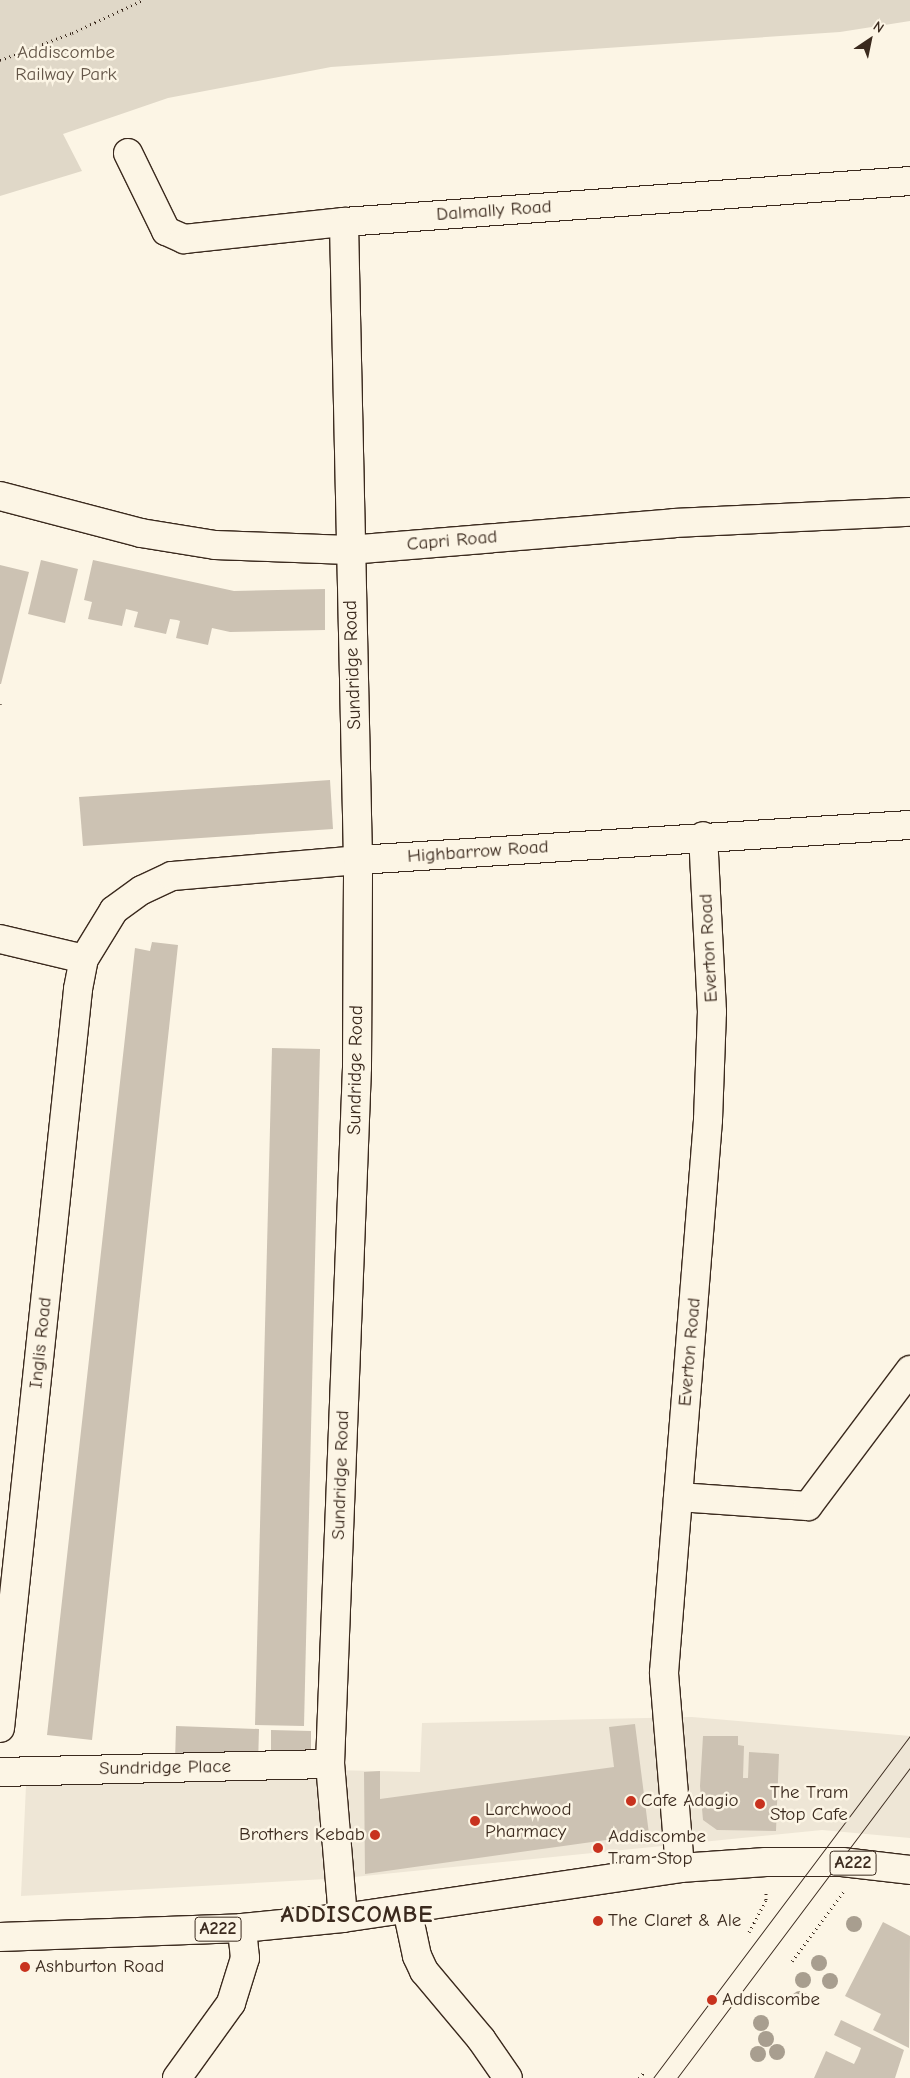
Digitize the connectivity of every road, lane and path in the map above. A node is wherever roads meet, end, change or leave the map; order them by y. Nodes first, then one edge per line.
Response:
1 (144, 0) edge
2 (0, 60) edge
3 (128, 153) dead end
4 (910, 182) edge
5 (344, 222) junction
6 (0, 496) edge
7 (910, 512) edge
8 (349, 550) junction
9 (910, 825) edge
10 (702, 836) junction
11 (358, 860) junction
12 (0, 939) edge
13 (84, 959) junction
14 (910, 1370) edge
15 (678, 1497) junction
16 (0, 1728) edge
17 (330, 1764) junction
18 (0, 1772) edge
19 (766, 1862) junction
20 (864, 1864) junction
21 (680, 1868) junction
22 (910, 1870) edge
23 (407, 1909) junction
24 (343, 1918) junction
25 (242, 1928) junction
26 (749, 1932) dead end
27 (0, 1938) edge
28 (792, 1961) dead end
29 (645, 2072) dead end
30 (177, 2078) edge
31 (508, 2078) edge
32 (639, 2078) edge

1 - 2 path
3 - 5 street, Dalmally Road
4 - 5 street, Dalmally Road
5 - 8 street, Sundridge Road
6 - 8 street, Capri Road
7 - 8 street, Capri Road
8 - 11 street, Sundridge Road
9 - 10 street, Highbarrow Road
10 - 11 street, Highbarrow Road
10 - 15 street, Everton Road
11 - 13 street, Highbarrow Road
11 - 17 street, Sundridge Road
12 - 13 street
13 - 16 street, Inglis Road
14 - 15 street
15 - 21 street, Everton Road
17 - 18 street, Sundridge Place
17 - 24 street, Sundridge Road
19 - 20 street, A222
19 - 21 street, A222
19 - 26 path
20 - 22 street, A222
20 - 28 path
21 - 23 street, A222
23 - 24 street, A222
23 - 31 street
24 - 25 street, A222
25 - 27 street, A222
25 - 30 street
29 - 32 path

